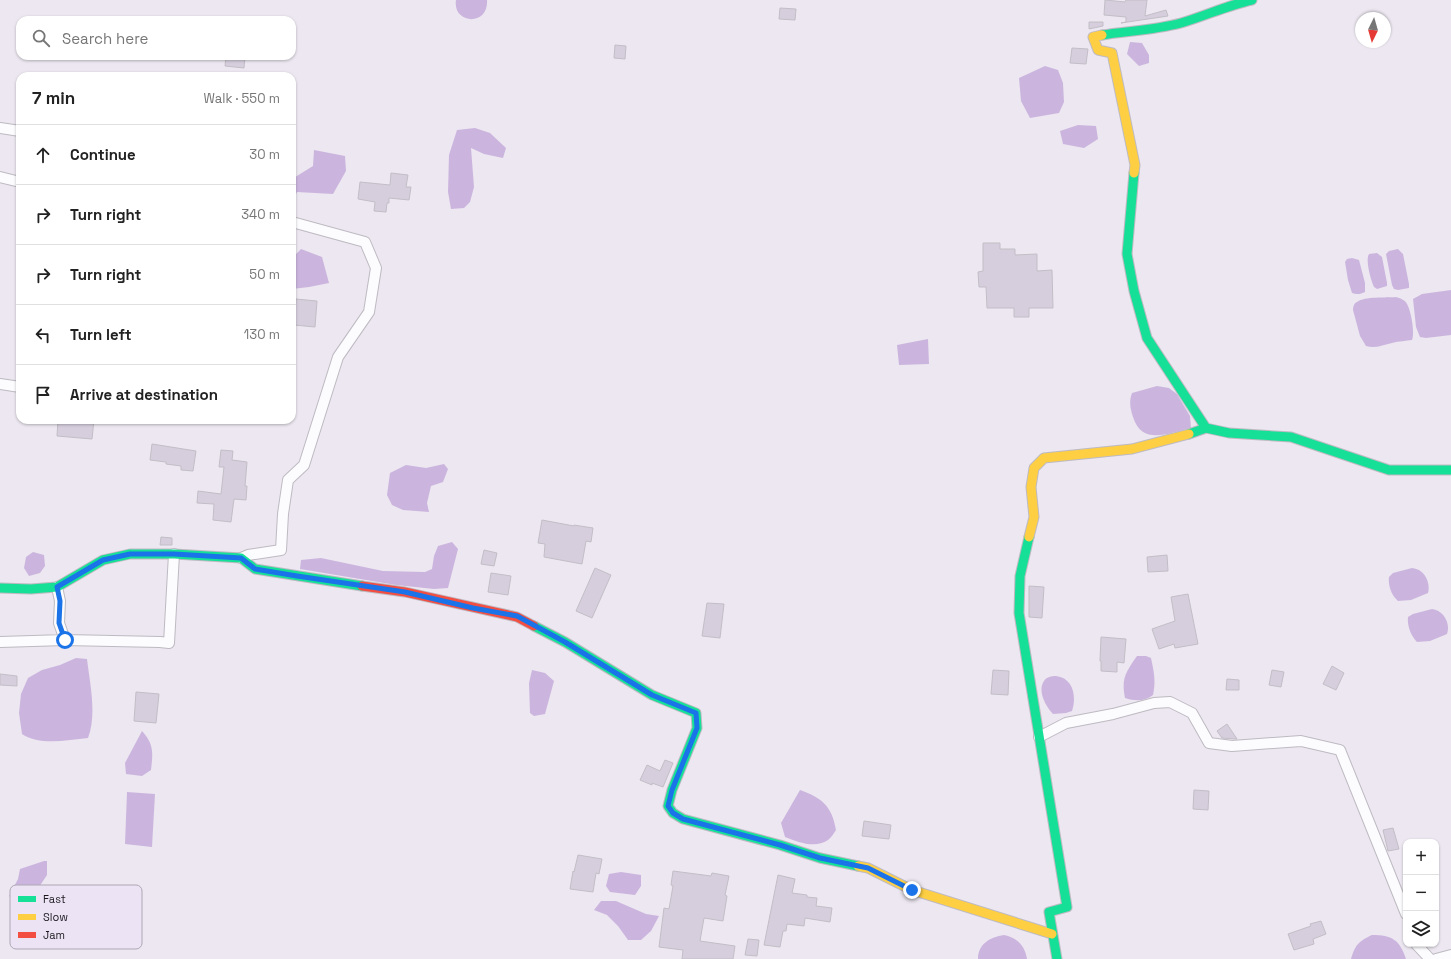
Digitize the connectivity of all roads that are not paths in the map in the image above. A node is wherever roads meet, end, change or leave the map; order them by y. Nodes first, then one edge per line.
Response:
1 (1252, 0) edge
2 (0, 128) edge
3 (16, 130) edge
4 (0, 177) edge
5 (16, 181) edge
6 (296, 223) edge
7 (0, 384) edge
8 (16, 386) edge
9 (1206, 428) junction
10 (1451, 470) edge
11 (174, 554) junction
12 (241, 558) junction
13 (57, 587) junction
14 (0, 588) edge
15 (65, 640) junction
16 (0, 642) edge
17 (1039, 737) junction
18 (1405, 911) edge
19 (1052, 934) junction
20 (1419, 947) edge
21 (1451, 955) edge
22 (1057, 959) edge
23 (1430, 959) edge
24 (1436, 959) edge

1 - 9 street
2 - 3 street
4 - 5 street
6 - 12 street
7 - 8 street
9 - 10 street
9 - 17 street
11 - 12 street
11 - 13 street
11 - 15 street
12 - 19 street
13 - 14 street
13 - 15 street
15 - 16 street
17 - 18 street
17 - 19 street
19 - 22 street
20 - 23 street
21 - 24 street

